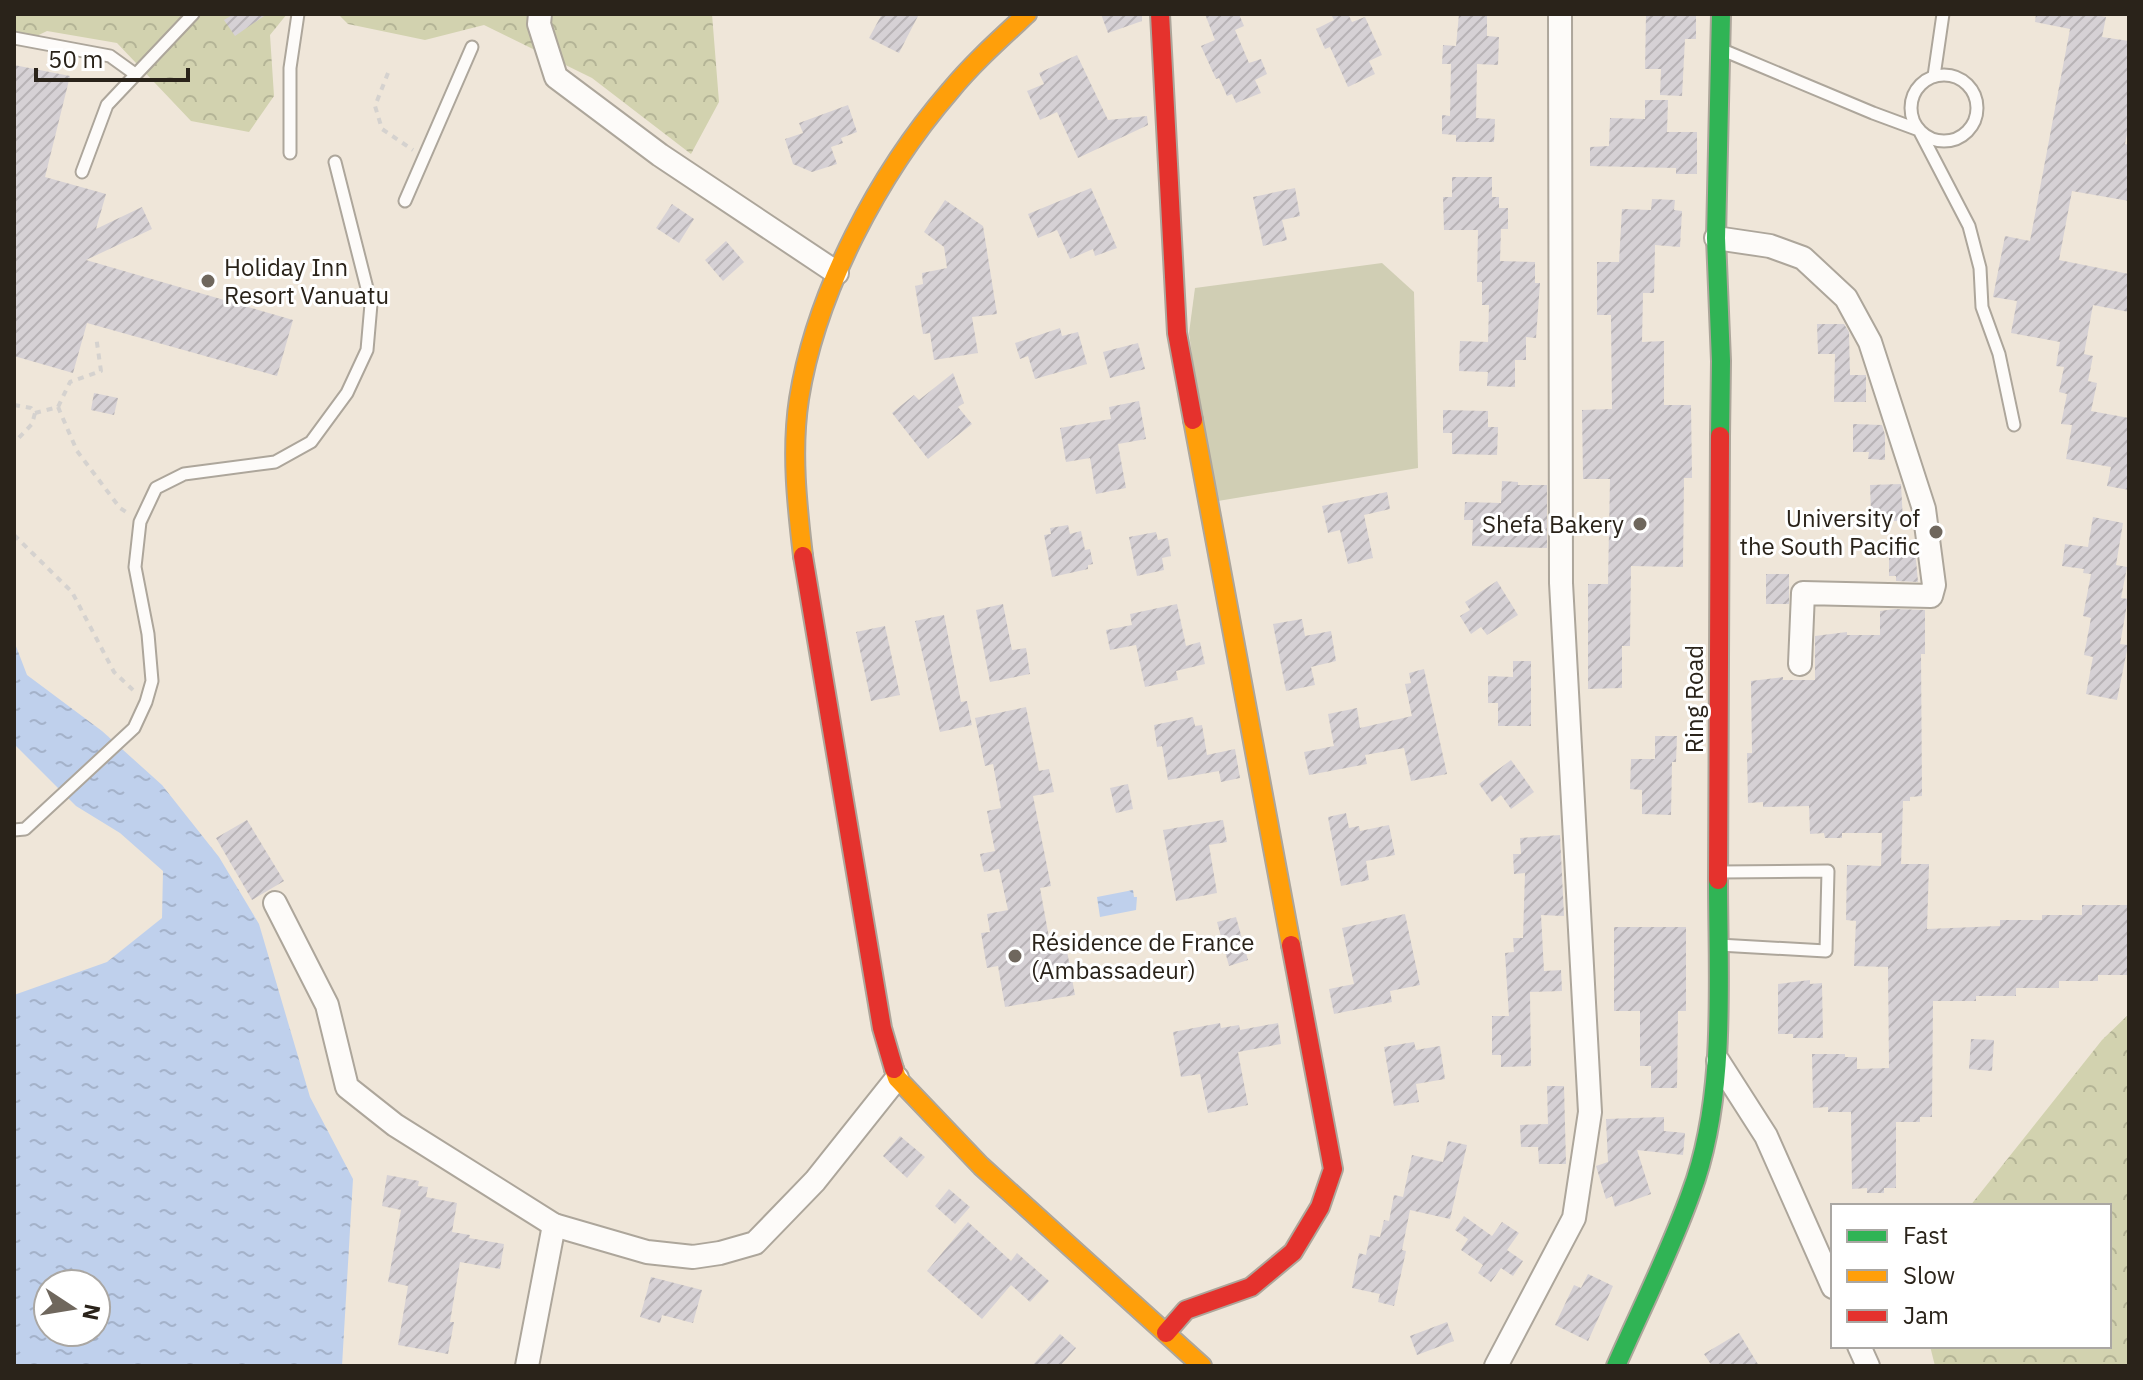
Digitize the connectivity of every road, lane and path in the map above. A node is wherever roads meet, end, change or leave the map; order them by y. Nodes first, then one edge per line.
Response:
1 (193, 14) edge
2 (298, 14) edge
3 (540, 14) edge
4 (1027, 14) edge
5 (1160, 14) edge
6 (1560, 14) edge
7 (1721, 14) edge
8 (1943, 14) edge
9 (14, 38) edge
10 (472, 47) dead end
11 (1721, 49) junction
12 (388, 73) dead end
13 (135, 74) junction
14 (1934, 76) junction
15 (1919, 130) junction
16 (290, 153) dead end
17 (425, 155) junction
18 (335, 162) dead end
19 (82, 172) dead end
20 (405, 201) dead end
21 (1716, 238) junction
22 (837, 273) junction
23 (96, 336) dead end
24 (14, 405) edge
25 (58, 407) junction
26 (35, 413) junction
27 (2014, 425) dead end
28 (14, 443) edge
29 (140, 522) junction
30 (14, 535) edge
31 (1800, 664) dead end
32 (146, 702) junction
33 (14, 830) edge
34 (1719, 872) junction
35 (275, 903) dead end
36 (1719, 945) junction
37 (1718, 1061) junction
38 (897, 1078) junction
39 (554, 1225) junction
40 (1831, 1282) edge
41 (1166, 1333) junction
42 (527, 1366) edge
43 (1202, 1366) edge
44 (1496, 1366) edge
45 (1616, 1366) edge

1 - 13 lane
2 - 16 lane
3 - 22 street
4 - 22 street
5 - 41 street
6 - 44 street
7 - 11 street, Ring Road
8 - 14 lane
9 - 13 lane
10 - 17 lane
11 - 15 lane
11 - 21 street, Ring Road
12 - 17 path
13 - 19 lane
14 - 15 lane
14 - 15 lane
15 - 27 lane
17 - 20 lane
18 - 29 lane
21 - 31 street
21 - 34 street, Ring Road
22 - 38 street
23 - 25 path
24 - 26 path
25 - 26 path
25 - 29 path
26 - 28 path
29 - 32 lane
30 - 32 path
32 - 33 lane
34 - 36 street, Ring Road
34 - 36 lane
35 - 39 street
36 - 37 street, Ring Road
37 - 40 street
37 - 45 street, Ring Road
38 - 39 street
38 - 41 street
39 - 42 street
41 - 43 street

